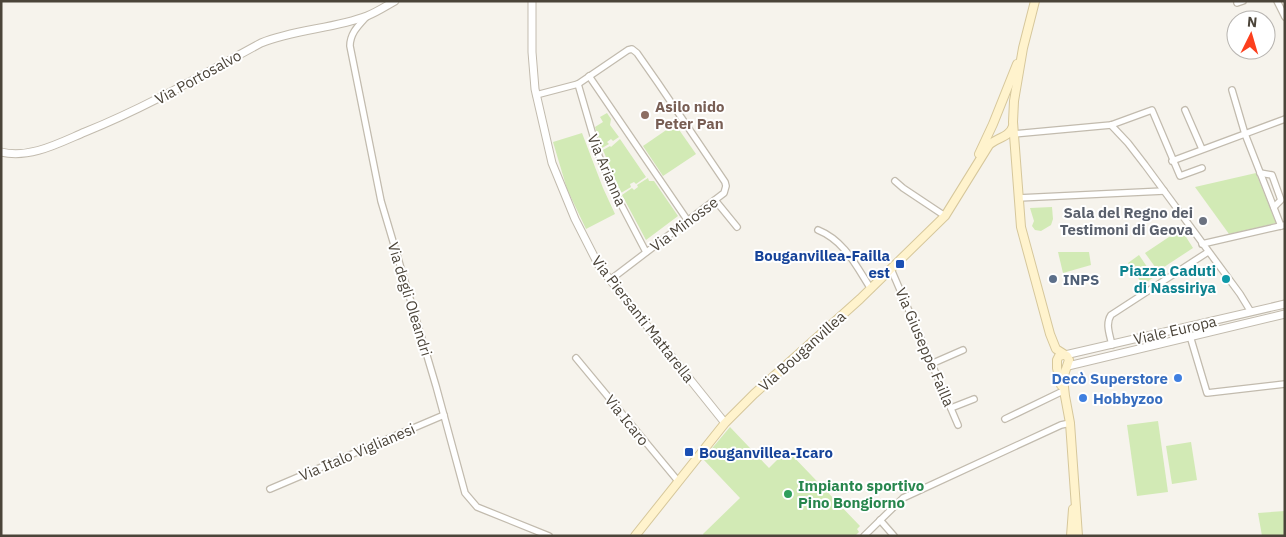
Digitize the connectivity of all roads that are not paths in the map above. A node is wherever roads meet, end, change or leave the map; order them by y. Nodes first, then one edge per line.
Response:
1 (395, 1) edge
2 (1034, 1) edge
3 (1277, 1) edge
4 (532, 2) edge
5 (367, 16) junction
6 (1285, 17) edge
7 (1023, 48) junction
8 (589, 76) junction
9 (578, 84) junction
10 (1232, 90) dead end
11 (536, 95) junction
12 (1185, 110) dead end
13 (1285, 119) edge
14 (994, 122) junction
15 (1111, 126) junction
16 (1014, 127) junction
17 (1245, 134) junction
18 (1002, 135) junction
19 (1202, 149) junction
20 (1, 152) edge
21 (1172, 161) junction
22 (1015, 166) junction
23 (1202, 168) dead end
24 (973, 170) junction
25 (1260, 173) junction
26 (896, 180) dead end
27 (1164, 191) junction
28 (1018, 198) junction
29 (715, 200) junction
30 (1274, 207) junction
31 (944, 216) junction
32 (688, 221) junction
33 (1283, 225) edge
34 (737, 228) dead end
35 (818, 230) dead end
36 (1202, 244) junction
37 (646, 252) junction
38 (1208, 252) junction
39 (891, 269) junction
40 (610, 280) junction
41 (871, 288) junction
42 (1285, 304) edge
43 (1251, 312) junction
44 (1285, 314) edge
45 (1050, 334) junction
46 (1190, 336) junction
47 (1112, 345) junction
48 (963, 350) dead end
49 (1064, 355) junction
50 (576, 358) dead end
51 (1057, 361) junction
52 (931, 364) junction
53 (1068, 366) junction
54 (1285, 384) edge
55 (1064, 394) junction
56 (974, 399) dead end
57 (951, 408) junction
58 (444, 415) junction
59 (1005, 419) dead end
60 (725, 423) junction
61 (1070, 423) junction
62 (958, 425) dead end
63 (678, 481) junction
64 (1074, 487) junction
65 (270, 489) dead end
66 (880, 520) junction
67 (549, 536) edge
68 (635, 536) edge
69 (864, 536) edge
70 (894, 536) edge
71 (1071, 536) edge
72 (1078, 536) edge

1 - 5 street, Via Portosalvo
2 - 7 main road
3 - 6 street
4 - 11 street, Via Piersanti Mattarella
5 - 20 street, Via Portosalvo
5 - 58 street, Via degli Oleandri
7 - 14 main road
7 - 16 main road
8 - 9 street, Via Minosse
8 - 29 street, Via Minosse
8 - 32 street, Via Arianna
9 - 11 street, Via Minosse
9 - 37 street, Via Arianna
10 - 17 street
11 - 40 street, Via Piersanti Mattarella
12 - 19 street
13 - 17 street
14 - 16 main road
14 - 18 main road
14 - 24 main road
15 - 16 street
15 - 21 street
15 - 27 street
16 - 18 main road
16 - 22 main road
17 - 19 street
17 - 25 street
18 - 22 main road
18 - 24 main road
19 - 21 street
21 - 23 street
22 - 28 main road
24 - 31 main road, Via Bouganvillea
25 - 30 street
25 - 30 street
26 - 31 street
27 - 28 street
27 - 36 street
28 - 45 main road
29 - 32 street, Via Minosse
29 - 34 street
30 - 33 street
31 - 39 main road, Via Bouganvillea
32 - 37 street, Via Minosse
33 - 36 street
35 - 41 street
36 - 38 street
37 - 40 street, Via Minosse
38 - 43 street
38 - 47 street
39 - 41 main road, Via Bouganvillea
39 - 52 street, Via Giuseppe Failla
40 - 60 street, Via Piersanti Mattarella
41 - 60 main road, Via Bouganvillea
42 - 43 street, Viale Europa
43 - 47 street, Viale Europa
44 - 46 street, Viale Europa
45 - 49 main road
45 - 51 main road
46 - 53 street, Viale Europa
46 - 54 street
47 - 49 street, Viale Europa
48 - 52 street
49 - 51 main road
49 - 53 main road
50 - 63 street, Via Icaro
51 - 53 main road
51 - 55 main road
52 - 57 street, Via Giuseppe Failla
53 - 55 main road
55 - 59 street
55 - 61 main road
56 - 57 street
57 - 62 street, Via Giuseppe Failla
58 - 65 street, Via Italo Viglianesi
58 - 67 street, Via degli Oleandri
60 - 63 main road, Via Bouganvillea
61 - 64 main road
61 - 66 street
63 - 68 main road, Via Bouganvillea
64 - 71 main road
64 - 72 main road
66 - 69 street
66 - 70 street

